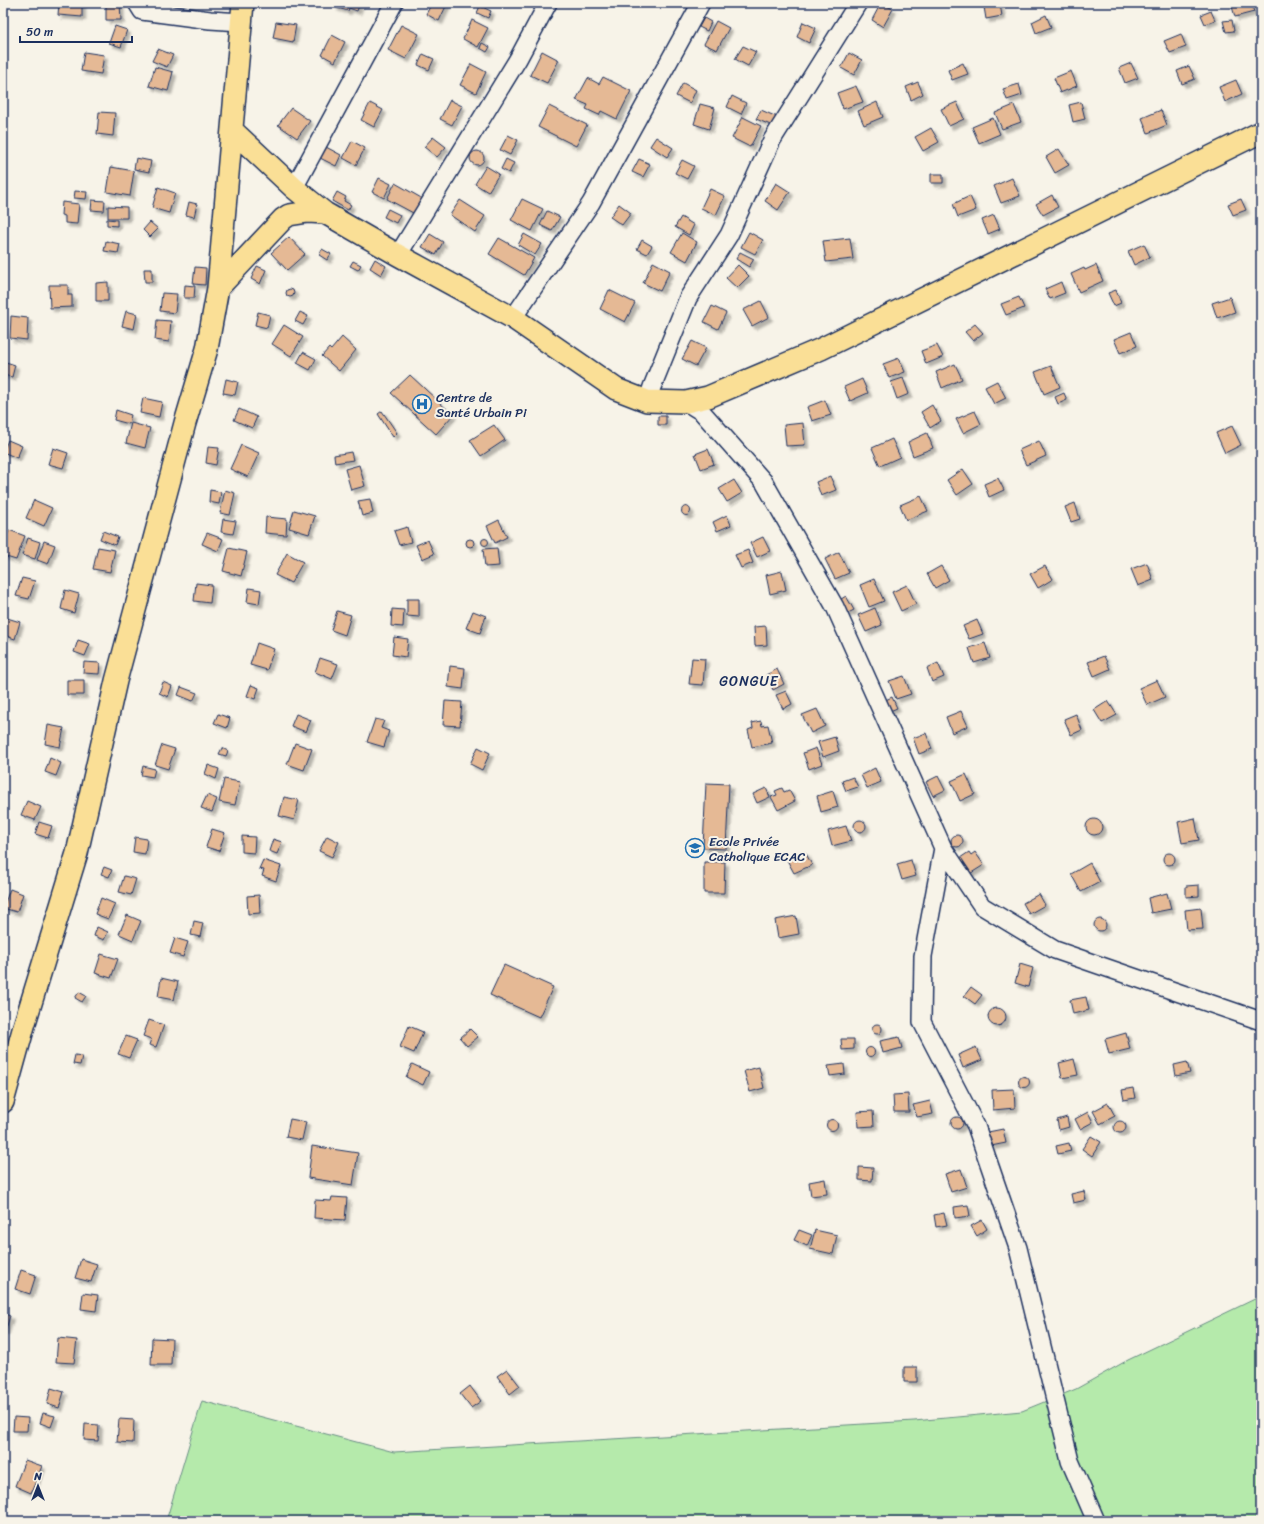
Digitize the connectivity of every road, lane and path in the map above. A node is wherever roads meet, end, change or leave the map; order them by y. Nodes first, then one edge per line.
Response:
1 (137, 3) edge
2 (394, 3) edge
3 (548, 3) edge
4 (701, 3) edge
5 (858, 3) edge
6 (242, 13) edge
7 (233, 130) junction
8 (1261, 132) edge
9 (294, 188) junction
10 (325, 213) junction
11 (398, 255) junction
12 (218, 288) junction
13 (513, 318) junction
14 (647, 401) junction
15 (686, 402) junction
16 (943, 848) junction
17 (1261, 1022) edge
18 (3, 1102) edge
19 (1096, 1521) edge

1 - 6 street
2 - 9 street
3 - 11 street
4 - 13 street
5 - 14 street
6 - 7 main road
7 - 9 main road
7 - 12 main road
8 - 15 main road
9 - 10 main road
10 - 11 main road
10 - 12 main road
11 - 13 main road
12 - 18 main road
13 - 14 main road
14 - 15 main road
15 - 16 street
16 - 17 street
16 - 19 street

